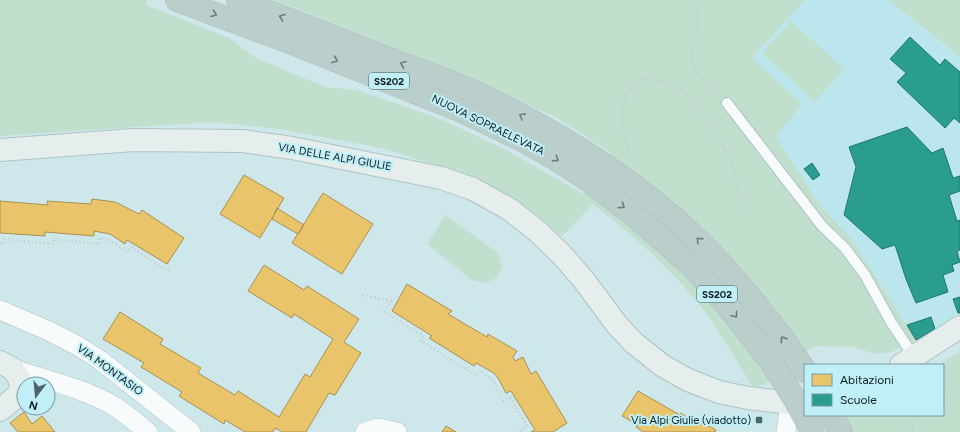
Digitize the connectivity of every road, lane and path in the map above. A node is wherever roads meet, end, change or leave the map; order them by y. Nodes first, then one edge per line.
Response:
1 (177, 0) edge
2 (238, 0) edge
3 (692, 0) edge
4 (727, 103) joint
5 (0, 150) edge
6 (630, 161) dead end
7 (751, 210) dead end
8 (0, 243) edge
9 (171, 273) dead end
10 (363, 295) dead end
11 (0, 310) edge
12 (960, 327) edge
13 (907, 361) edge
14 (6, 365) edge
15 (804, 370) edge
16 (960, 388) edge
17 (797, 402) edge
18 (944, 402) edge
19 (0, 410) edge
20 (804, 416) edge
21 (804, 416) edge
22 (832, 416) edge
23 (915, 416) edge
24 (148, 432) edge
25 (191, 432) edge
26 (365, 432) edge
27 (398, 432) edge
28 (517, 432) edge
29 (786, 432) edge
30 (813, 432) edge
31 (841, 432) edge
32 (910, 432) edge

1 -> 20 highway, NUOVA SOPRAELEVATA / SS202, bridge
15 -> 2 highway, NUOVA SOPRAELEVATA / SS202
3 - 4 path
4 - 13 lane
5 - 17 street, VIA DELLE ALPI GIULIE
6 - 7 path
8 - 9 path
10 - 28 path
11 - 25 street, VIA MONTASIO
12 - 13 street
14 - 19 street
14 - 24 street
16 - 18 path
17 - 29 street
21 -> 30 highway, NUOVA SOPRAELEVATA / SS202, bridge
22 - 31 highway
23 - 32 path
26 - 27 street

